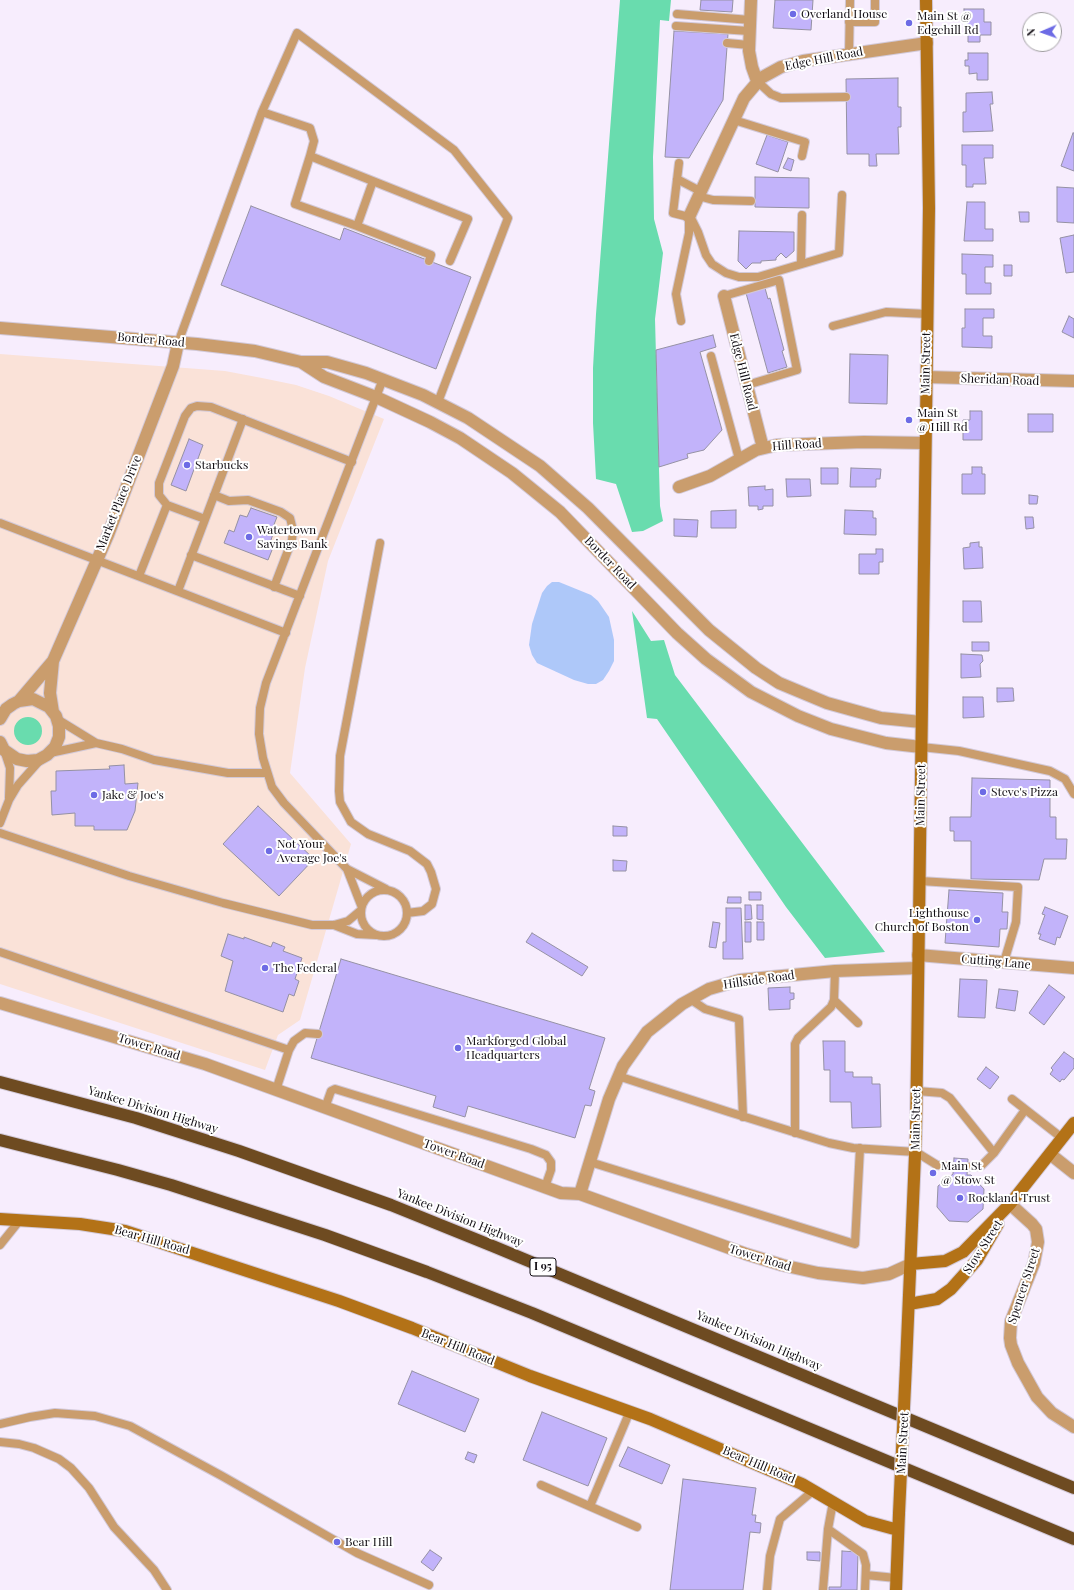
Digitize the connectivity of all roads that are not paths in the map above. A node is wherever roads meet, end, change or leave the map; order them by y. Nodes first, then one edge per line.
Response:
1 (751, 0) edge
2 (850, 0) edge
3 (875, 0) edge
4 (926, 0) edge
5 (677, 14) dead end
6 (850, 22) junction
7 (750, 25) junction
8 (676, 26) dead end
9 (727, 43) dead end
10 (927, 43) junction
11 (749, 45) junction
12 (849, 54) junction
13 (757, 81) junction
14 (846, 97) dead end
15 (262, 112) junction
16 (734, 120) junction
17 (310, 156) junction
18 (802, 156) dead end
19 (679, 163) dead end
20 (677, 179) junction
21 (373, 181) junction
22 (699, 194) junction
23 (842, 194) dead end
24 (751, 201) dead end
25 (802, 215) dead end
26 (689, 217) junction
27 (357, 226) junction
28 (429, 261) dead end
29 (450, 261) dead end
30 (801, 264) junction
31 (724, 296) joint
32 (927, 314) junction
33 (681, 321) dead end
34 (834, 326) dead end
35 (0, 328) edge
36 (178, 343) junction
37 (711, 356) dead end
38 (301, 362) junction
39 (926, 377) junction
40 (383, 379) junction
41 (1074, 381) edge
42 (746, 385) junction
43 (376, 397) junction
44 (438, 402) junction
45 (243, 419) junction
46 (925, 443) junction
47 (763, 448) junction
48 (739, 459) junction
49 (352, 462) junction
50 (679, 487) dead end
51 (214, 495) junction
52 (167, 504) junction
53 (205, 519) junction
54 (0, 522) edge
55 (380, 543) dead end
56 (191, 555) junction
57 (97, 560) junction
58 (139, 576) junction
59 (274, 587) junction
60 (178, 591) junction
61 (300, 596) junction
62 (286, 633) junction
63 (53, 661) junction
64 (19, 701) junction
65 (2, 712) edge
66 (55, 716) junction
67 (921, 722) junction
68 (96, 743) junction
69 (2, 746) edge
70 (921, 747) junction
71 (46, 755) junction
72 (267, 773) junction
73 (1074, 794) edge
74 (9, 800) junction
75 (0, 823) edge
76 (0, 833) edge
77 (347, 869) junction
78 (920, 881) junction
79 (386, 889) junction
80 (361, 908) junction
81 (407, 913) junction
82 (334, 925) junction
83 (376, 935) junction
84 (0, 952) edge
85 (918, 955) junction
86 (1004, 962) junction
87 (918, 968) junction
88 (1074, 968) edge
89 (835, 971) junction
90 (690, 999) junction
91 (834, 1000) junction
92 (0, 1003) edge
93 (858, 1023) dead end
94 (318, 1034) dead end
95 (289, 1050) junction
96 (618, 1076) junction
97 (0, 1082) edge
98 (276, 1090) junction
99 (917, 1091) junction
100 (1012, 1099) dead end
101 (325, 1108) junction
102 (1026, 1110) junction
103 (743, 1117) junction
104 (1074, 1123) edge
105 (795, 1133) junction
106 (1062, 1138) junction
107 (0, 1140) edge
108 (860, 1148) junction
109 (916, 1152) junction
110 (994, 1153) junction
111 (1050, 1154) junction
112 (590, 1162) junction
113 (953, 1166) dead end
114 (968, 1167) dead end
115 (1074, 1173) edge
116 (545, 1187) junction
117 (580, 1194) junction
118 (1010, 1204) junction
119 (0, 1219) edge
120 (20, 1220) junction
121 (0, 1245) edge
122 (911, 1264) junction
123 (909, 1304) junction
124 (630, 1411) junction
125 (0, 1424) edge
126 (1074, 1428) edge
127 (0, 1442) edge
128 (541, 1486) dead end
129 (1074, 1488) edge
130 (814, 1490) junction
131 (833, 1502) junction
132 (590, 1506) junction
133 (637, 1527) dead end
134 (828, 1528) junction
135 (898, 1530) junction
136 (1074, 1539) edge
137 (866, 1575) junction
138 (429, 1584) dead end
139 (896, 1584) edge
140 (167, 1590) edge
141 (766, 1590) edge
142 (823, 1590) edge
143 (865, 1590) edge

1 - 7 street
2 - 6 lane
3 - 6 lane
4 - 10 main road, Main Street
5 - 7 lane
6 - 12 lane
7 - 8 lane
7 - 11 street
9 - 11 lane
10 - 12 street, Edge Hill Road
10 - 32 main road, Main Street
11 - 13 street
12 - 13 street, Edge Hill Road
13 - 14 lane
13 - 16 street, Edge Hill Road
15 - 17 lane
15 - 36 lane
15 - 44 lane
16 - 18 lane
16 - 22 street, Edge Hill Road
17 - 21 lane
17 - 27 lane
19 - 20 lane
20 - 22 lane
20 - 26 lane
21 - 27 lane
21 - 29 lane
22 - 24 lane
22 - 26 street, Edge Hill Road
23 - 30 lane
25 - 30 lane
26 - 30 lane
26 - 33 lane
27 - 28 lane
31 - 42 street, Edge Hill Road
31 - 42 lane
32 - 34 lane
32 - 39 main road, Main Street
35 - 36 street, Border Road
36 - 38 street, Border Road
36 - 57 street, Market Place Drive
37 - 48 lane
38 - 40 street, Border Road
38 - 43 street, Border Road
39 - 41 street, Sheridan Road
39 - 46 main road, Main Street
40 - 43 lane
40 - 44 street, Border Road
42 - 47 street, Edge Hill Road
43 - 49 lane
43 - 70 street, Border Road
44 - 67 street, Border Road
45 - 49 lane
45 - 51 lane
45 - 52 lane
46 - 47 street, Hill Road
46 - 67 main road, Main Street
47 - 48 street, Hill Road
48 - 50 street, Hill Road
49 - 61 lane
51 - 53 lane
51 - 59 lane
52 - 53 lane
52 - 58 lane
53 - 56 lane
54 - 57 lane
55 - 81 lane
56 - 59 lane
56 - 60 lane
57 - 58 lane
57 - 63 street, Market Place Drive
58 - 60 lane
59 - 61 lane
60 - 62 lane
61 - 62 lane
62 - 72 lane
63 - 64 street, Market Place Drive
63 - 66 street, Market Place Drive
64 - 65 street
64 - 66 street
66 - 68 lane
66 - 71 street, Market Place Drive
67 - 70 main road, Main Street
68 - 71 lane
68 - 72 lane
69 - 71 street
69 - 74 lane
70 - 73 lane
70 - 78 main road, Main Street
71 - 74 lane
72 - 77 lane
74 - 75 lane
76 - 82 lane
77 - 79 lane
77 - 80 lane
78 - 85 main road, Main Street
78 - 86 lane
79 - 80 lane
79 - 81 lane
80 - 82 lane
80 - 83 lane
81 - 83 lane
82 - 83 lane
84 - 95 lane
85 - 86 street, Cutting Lane
85 - 87 main road, Main Street
86 - 88 street, Cutting Lane
87 - 89 street, Hillside Road
87 - 99 main road, Main Street
89 - 90 street, Hillside Road
89 - 91 lane
90 - 96 street, Hillside Road
90 - 103 lane
91 - 93 lane
91 - 105 lane
92 - 98 street, Tower Road
94 - 95 lane
95 - 98 lane
96 - 103 lane
96 - 112 street, Hillside Road
97 - 129 highway, Yankee Division Highway / I 95
98 - 101 street, Tower Road
99 - 109 main road, Main Street
99 - 110 lane
100 - 102 lane
101 - 116 street, Tower Road
101 - 116 lane
102 - 106 lane
102 - 110 lane
103 - 105 lane
104 - 106 main road, Stow Street
105 - 108 lane
106 - 111 main road, Stow Street
107 - 136 highway
108 - 109 lane
108 - 112 lane
109 - 113 lane
109 - 122 main road, Main Street
110 - 114 lane
111 - 115 street
111 - 118 main road, Stow Street
112 - 117 street, Hillside Road
116 - 117 street, Tower Road
117 - 122 street, Tower Road
118 - 122 main road, Stow Street
118 - 123 main road, Stow Street
118 - 126 street, Spencer Street
119 - 120 main road, Bear Hill Road
120 - 121 lane
120 - 124 main road, Bear Hill Road
122 - 123 main road, Main Street
123 - 135 main road, Main Street, bridge
124 - 130 main road, Bear Hill Road
124 - 132 lane
125 - 138 lane
127 - 140 lane
128 - 132 lane
130 - 131 main road, Bear Hill Road
130 - 141 lane
131 - 134 lane
131 - 135 main road, Bear Hill Road
132 - 133 lane
134 - 137 lane
134 - 142 lane
135 - 139 main road, Main Street
137 - 139 lane
137 - 143 lane

